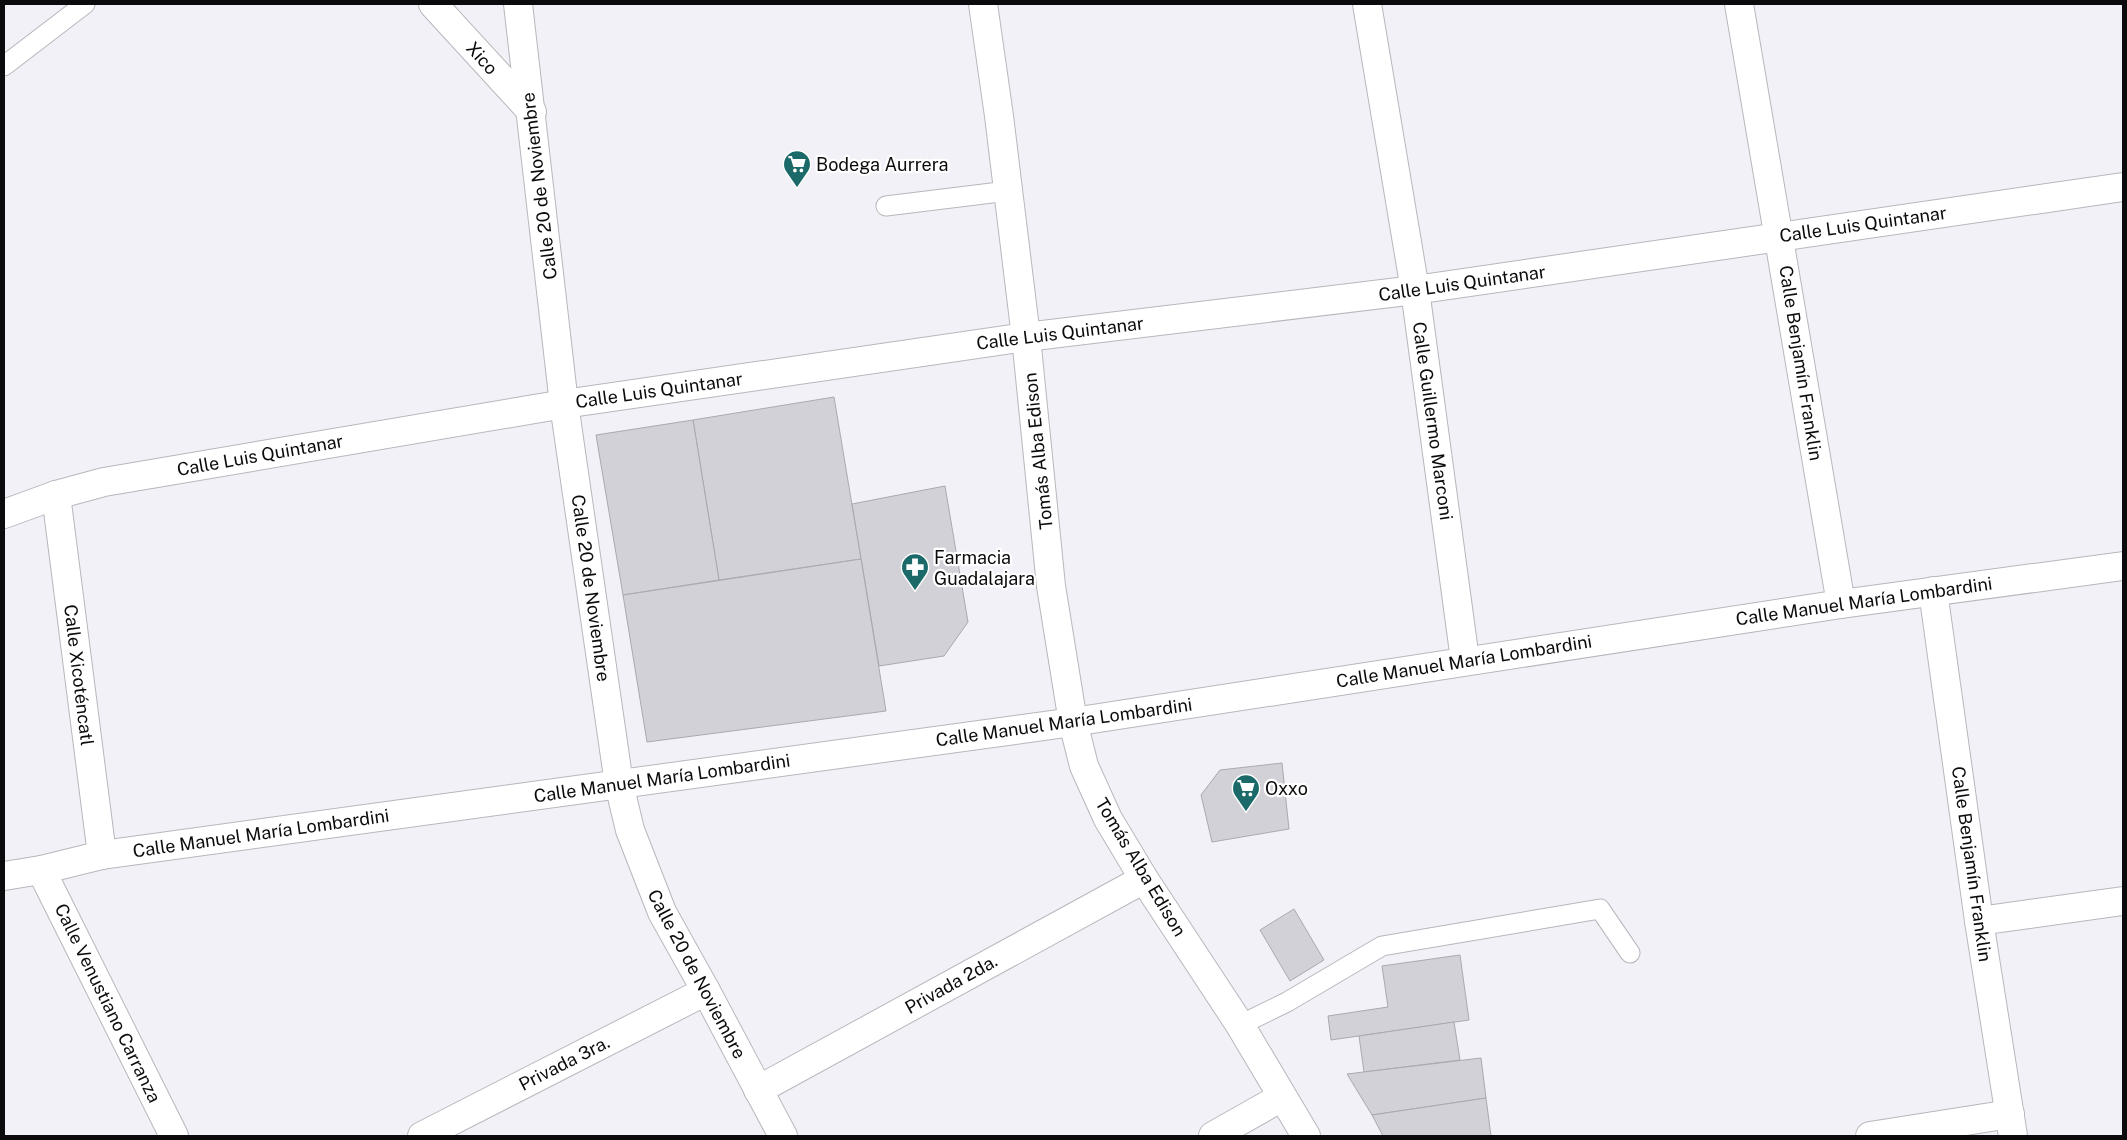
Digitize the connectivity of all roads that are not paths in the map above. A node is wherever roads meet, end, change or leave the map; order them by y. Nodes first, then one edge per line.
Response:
1 (85, 4) edge
2 (432, 4) edge
3 (518, 4) edge
4 (983, 4) edge
5 (1367, 4) edge
6 (1739, 4) edge
7 (4, 66) edge
8 (532, 112) junction
9 (2123, 186) edge
10 (1008, 191) junction
11 (886, 206) dead end
12 (1780, 236) junction
13 (1415, 290) junction
14 (1026, 337) junction
15 (564, 404) junction
16 (56, 495) junction
17 (4, 514) edge
18 (2123, 566) edge
19 (1933, 591) junction
20 (1841, 604) junction
21 (1466, 660) junction
22 (1073, 722) junction
23 (619, 784) junction
24 (102, 855) junction
25 (41, 870) junction
26 (4, 876) edge
27 (1144, 879) junction
28 (2123, 900) edge
29 (1979, 921) junction
30 (1630, 953) dead end
31 (706, 990) junction
32 (1240, 1025) junction
33 (758, 1090) junction
34 (1282, 1097) junction
35 (2011, 1125) edge
36 (174, 1136) edge
37 (422, 1136) edge
38 (783, 1136) edge
39 (1213, 1136) edge
40 (1306, 1136) edge
41 (1870, 1136) edge

1 - 7 lane
2 - 8 street, Xico
3 - 8 street, Calle 20 de Noviembre
4 - 10 street, Tomás Alba Edison
5 - 13 street, Calle Guillermo Marconi
6 - 12 street, Calle Benjamín Franklin
8 - 15 street, Calle 20 de Noviembre
9 - 12 street, Calle Luis Quintanar
10 - 11 lane
10 - 14 street, Tomás Alba Edison
12 - 13 street, Calle Luis Quintanar
12 - 20 street, Calle Benjamín Franklin
13 - 14 street, Calle Luis Quintanar
13 - 21 street, Calle Guillermo Marconi
14 - 15 street, Calle Luis Quintanar
14 - 22 street, Tomás Alba Edison
15 - 16 street, Calle Luis Quintanar
15 - 23 street, Calle 20 de Noviembre
16 - 17 street, Calle Luis Quintanar
16 - 24 street, Calle Xicoténcatl
18 - 19 street, Calle Manuel María Lombardini
19 - 20 street, Calle Manuel María Lombardini
19 - 29 street, Calle Benjamín Franklin
20 - 21 street, Calle Manuel María Lombardini
21 - 22 street, Calle Manuel María Lombardini
22 - 23 street, Calle Manuel María Lombardini
22 - 27 street, Tomás Alba Edison
23 - 24 street, Calle Manuel María Lombardini
23 - 31 street, Calle 20 de Noviembre
24 - 25 street, Calle Manuel María Lombardini
25 - 26 street, Calle Manuel María Lombardini
25 - 36 street, Calle Venustiano Carranza
27 - 32 street, Tomás Alba Edison
27 - 33 street, Privada 2da.
28 - 29 street
29 - 35 street, Calle Benjamín Franklin
30 - 32 lane
31 - 33 street, Calle 20 de Noviembre
31 - 37 street, Privada 3ra.
32 - 34 street, Tomás Alba Edison
33 - 38 street, Calle 20 de Noviembre
34 - 39 street
34 - 40 street, Tomás Alba Edison
35 - 41 street

